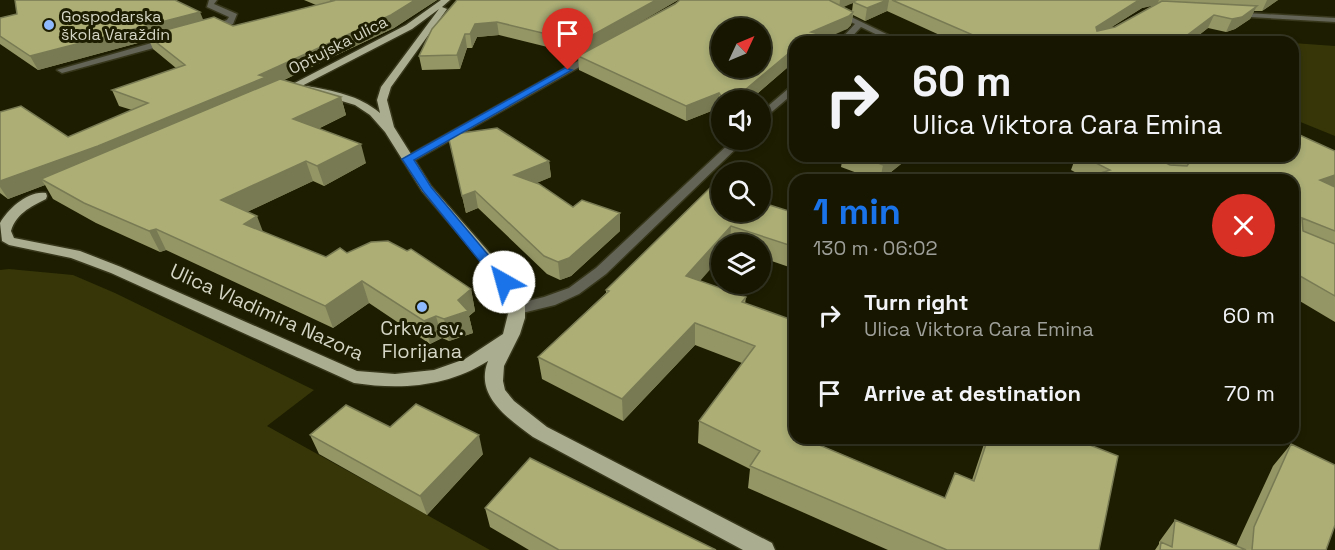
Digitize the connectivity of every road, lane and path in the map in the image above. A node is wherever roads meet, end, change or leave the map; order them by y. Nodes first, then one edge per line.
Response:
1 (213, 0) edge
2 (446, 0) edge
3 (450, 0) edge
4 (810, 0) edge
5 (852, 8) edge
6 (840, 13) junction
7 (1220, 13) edge
8 (1335, 20) edge
9 (861, 23) junction
10 (199, 32) edge
11 (848, 36) edge
12 (887, 36) edge
13 (176, 39) edge
14 (599, 53) edge
15 (62, 70) dead end
16 (295, 86) junction
17 (789, 92) edge
18 (277, 94) edge
19 (771, 109) edge
20 (390, 132) junction
21 (728, 150) edge
22 (408, 159) junction
23 (0, 212) edge
24 (0, 248) edge
25 (46, 248) junction
26 (518, 309) junction
27 (514, 330) junction
28 (764, 550) edge

1 - 10 street
2 - 16 main road, Optujska ulica
3 - 20 main road
4 - 6 street
5 - 6 street
6 - 9 street
7 - 8 street
9 - 11 street
9 - 12 street
13 - 15 street
14 - 22 street
16 - 18 main road, Optujska ulica
16 - 20 main road
17 - 19 street
20 - 22 main road
21 - 26 street
22 - 26 main road
23 - 25 main road
24 - 25 main road
25 - 27 main road, Ulica Vladimira Nazora
26 - 27 main road
27 - 28 main road

